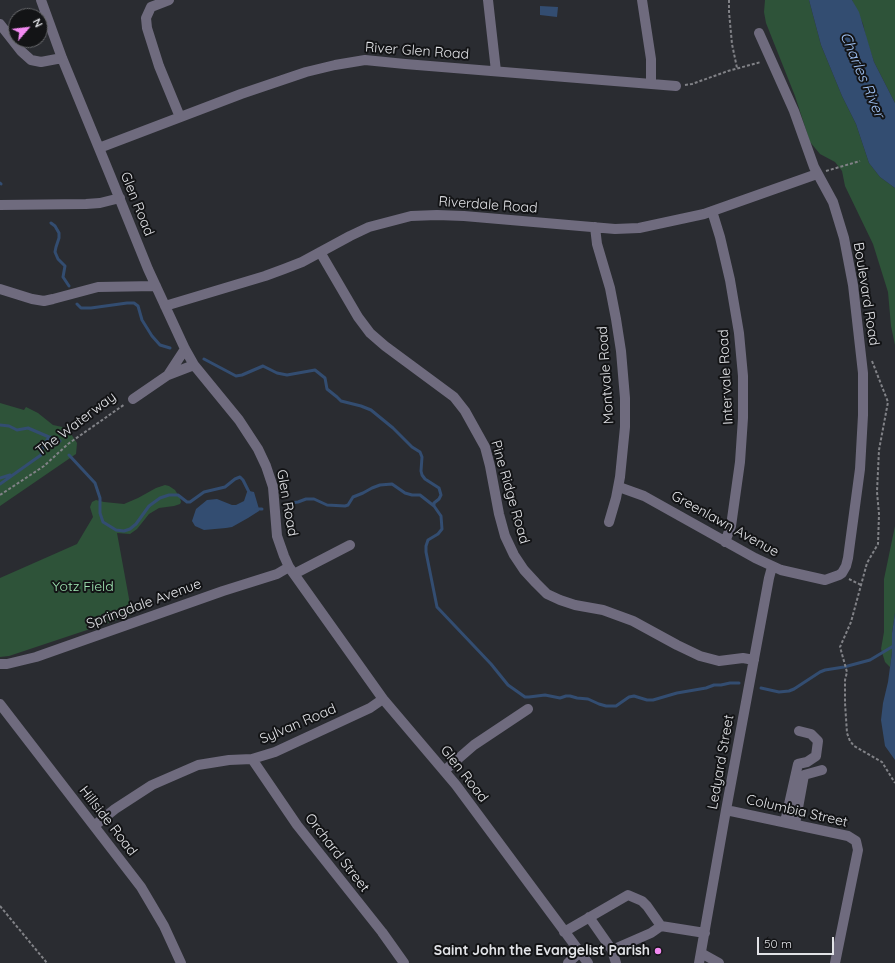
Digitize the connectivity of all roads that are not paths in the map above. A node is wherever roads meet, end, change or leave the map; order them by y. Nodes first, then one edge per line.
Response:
1 (41, 0) edge
2 (168, 0) edge
3 (488, 0) edge
4 (642, 0) edge
5 (0, 24) edge
6 (759, 33) dead end
7 (62, 58) junction
8 (496, 71) junction
9 (651, 84) junction
10 (676, 86) road end
11 (180, 117) junction
12 (99, 148) junction
13 (817, 174) junction
14 (120, 198) junction
15 (0, 205) edge
16 (712, 211) junction
17 (595, 227) junction
18 (320, 252) junction
19 (156, 286) junction
20 (0, 289) edge
21 (165, 306) junction
22 (184, 349) junction
23 (194, 365) junction
24 (168, 376) junction
25 (133, 399) road end
26 (619, 487) junction
27 (609, 522) dead end
28 (724, 542) junction
29 (350, 545) dead end
30 (772, 567) junction
31 (292, 570) junction
32 (842, 573) joint
33 (754, 660) junction
34 (2, 666) edge
35 (383, 699) junction
36 (0, 704) edge
37 (528, 709) dead end
38 (799, 732) dead end
39 (252, 759) junction
40 (822, 770) dead end
41 (444, 771) junction
42 (726, 810) junction
43 (790, 823) junction
44 (94, 826) junction
45 (589, 917) junction
46 (661, 926) junction
47 (564, 932) junction
48 (705, 933) junction
49 (612, 950) junction
50 (580, 952) junction
51 (701, 952) junction
52 (182, 963) edge
53 (404, 963) edge
54 (568, 963) edge
55 (588, 963) edge
56 (616, 963) edge
57 (699, 963) edge
58 (719, 963) edge
59 (835, 963) edge

1 - 7 street, Glen Road
2 - 11 street
3 - 8 street
4 - 9 street
5 - 7 street
6 - 13 street, Boulevard Road
7 - 12 street, Glen Road
8 - 9 street, River Glen Road
8 - 11 street, River Glen Road
9 - 10 street, River Glen Road
11 - 12 street, River Glen Road
12 - 14 street, Glen Road
13 - 16 street, Riverdale Road
13 - 32 street, Boulevard Road
14 - 15 street
14 - 19 street, Glen Road
16 - 17 street, Riverdale Road
16 - 28 street, Intervale Road
17 - 18 street, Riverdale Road
17 - 26 street, Montvale Road
18 - 21 street, Riverdale Road
18 - 33 street, Pine Ridge Road
19 - 20 street
19 - 21 street, Glen Road
21 - 22 street, Glen Road
22 - 23 street, Glen Road
22 - 24 street, The Waterway
23 - 24 street, The Waterway
23 - 31 street, Glen Road
24 - 25 street, The Waterway
26 - 27 street, Montvale Road
26 - 28 street, Greenlawn Avenue
28 - 30 street, Greenlawn Avenue
29 - 31 street, Springdale Avenue
30 - 32 street, Greenlawn Avenue
30 - 33 street, Ledyard Street
31 - 34 street, Springdale Avenue
31 - 35 street, Glen Road
33 - 42 street, Ledyard Street
35 - 39 street, Sylvan Road
35 - 41 street, Glen Road
36 - 44 street, Hillside Road
37 - 41 street
38 - 43 street
39 - 44 street, Sylvan Road
39 - 53 street, Orchard Street
40 - 43 street
41 - 47 street, Glen Road
42 - 43 street, Columbia Street
42 - 48 street, Ledyard Street
43 - 59 street, Columbia Street
44 - 52 street, Hillside Road
45 - 46 street
45 - 47 street
45 - 49 street
46 - 48 street
46 - 49 street
47 - 50 street, Glen Road
48 - 51 street, Ledyard Street
49 - 56 street
50 - 54 street
50 - 55 street, Glen Road
51 - 57 street, Ledyard Street
51 - 58 street

